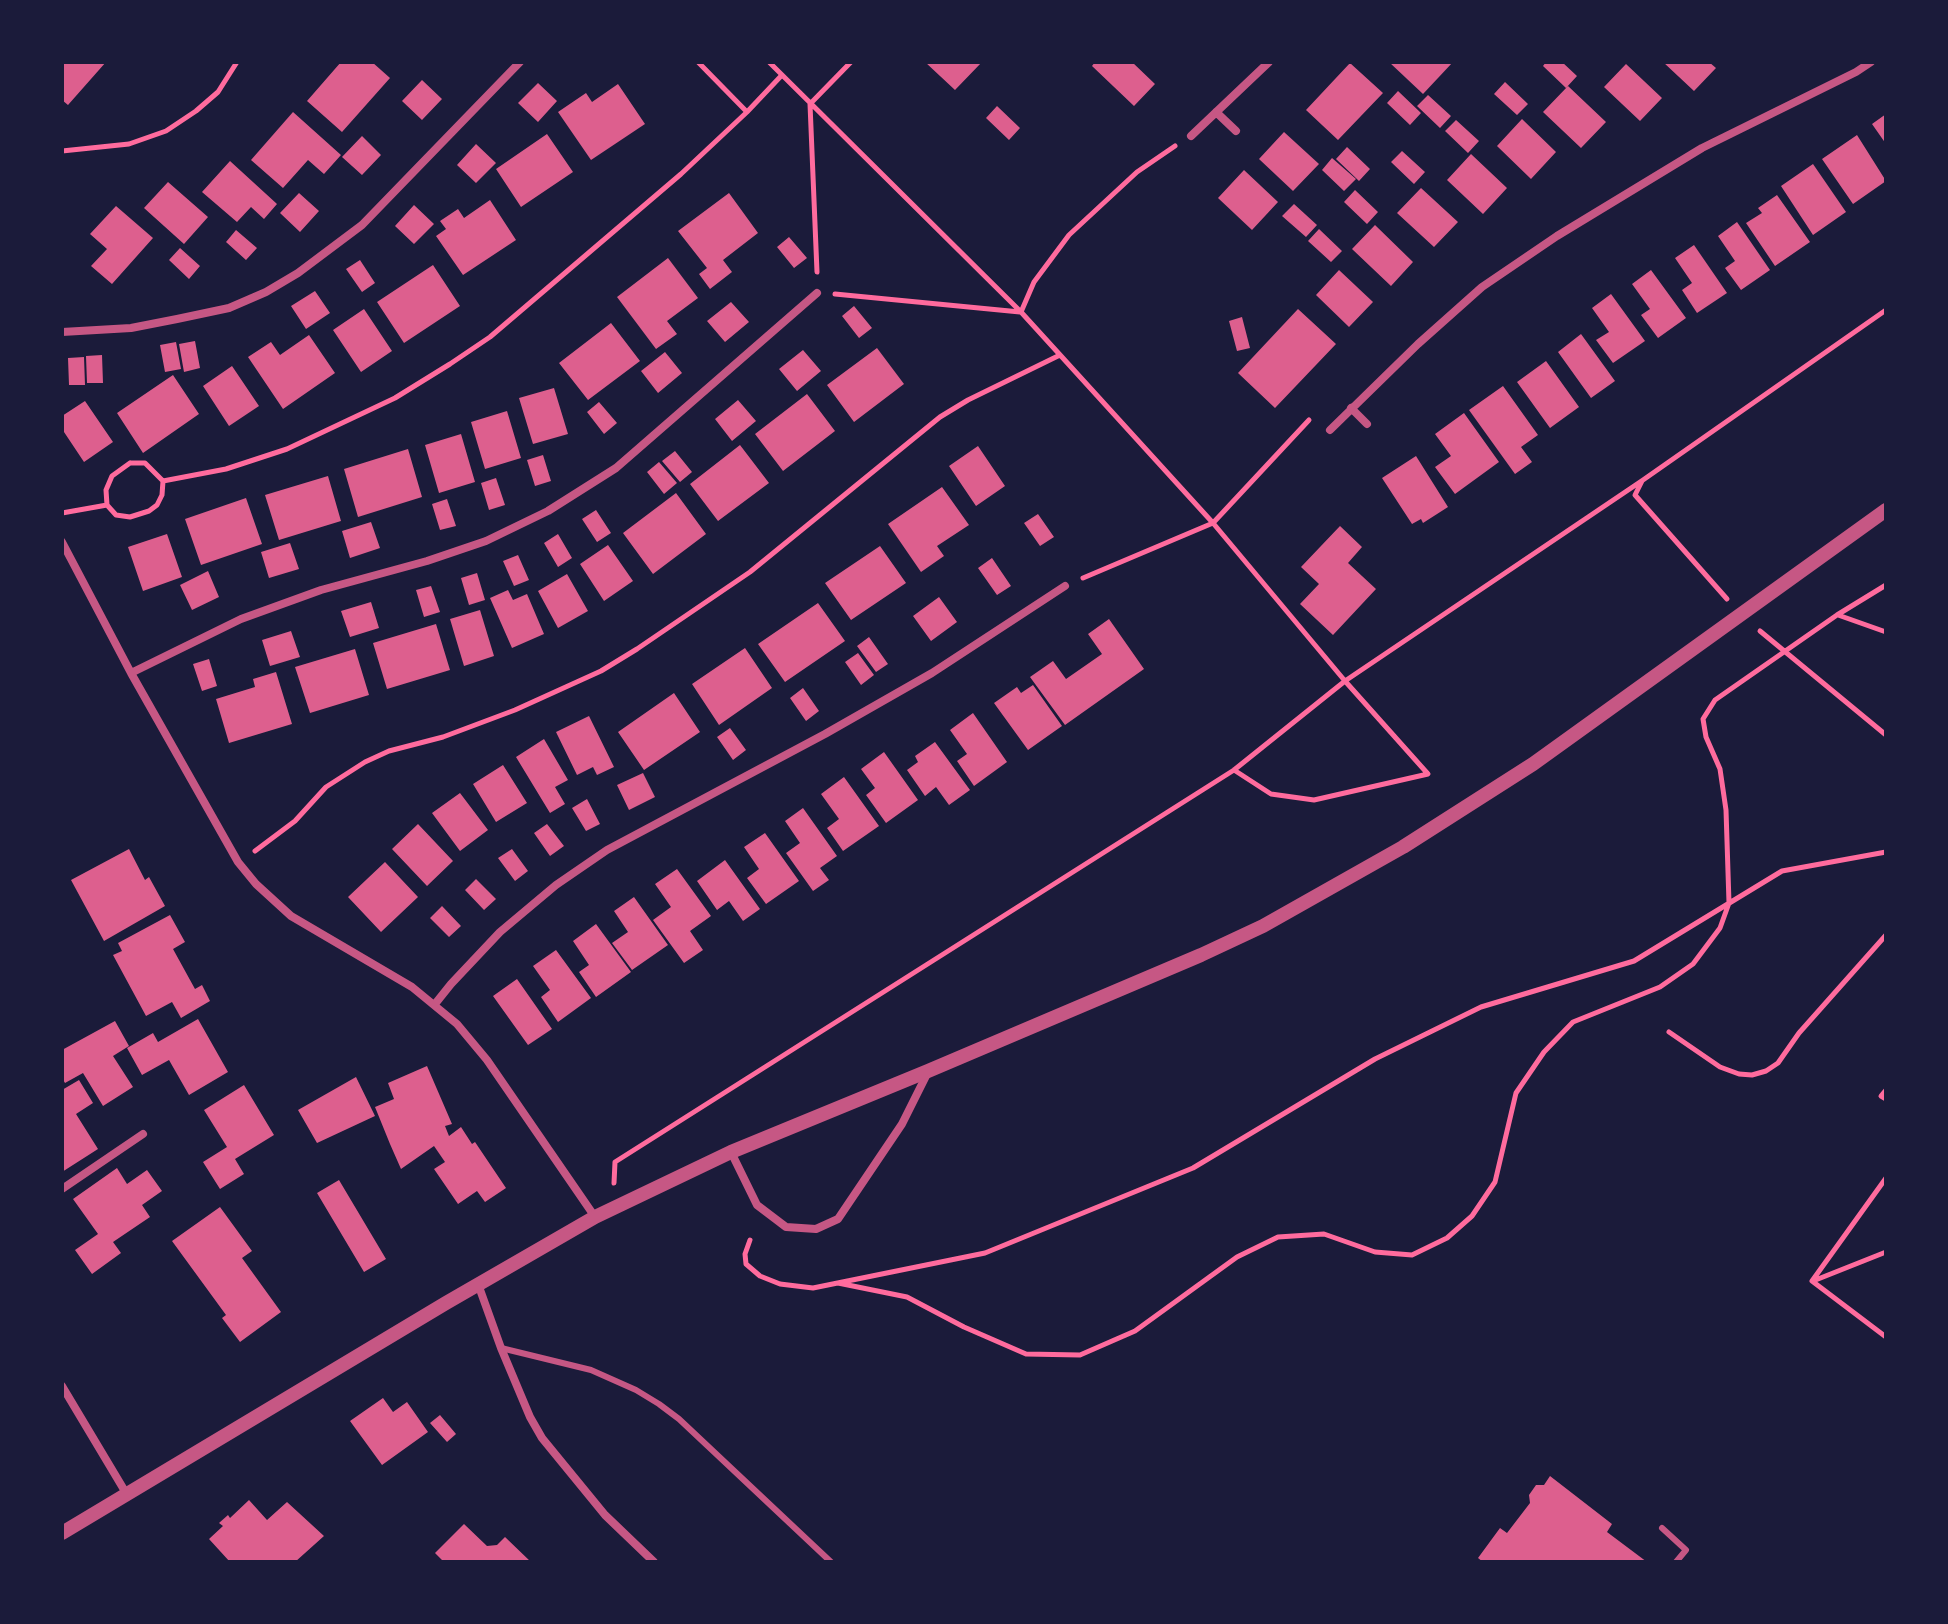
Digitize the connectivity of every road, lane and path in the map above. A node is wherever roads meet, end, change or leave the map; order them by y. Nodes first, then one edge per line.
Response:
1 (237, 62) edge
2 (520, 62) edge
3 (698, 62) edge
4 (769, 62) edge
5 (851, 62) edge
6 (1269, 62) edge
7 (1871, 62) edge
8 (782, 75) junction
9 (810, 104) junction
10 (747, 112) junction
11 (1216, 112) junction
12 (1236, 131) dead end
13 (1191, 136) joint
14 (62, 151) edge
15 (817, 293) junction
16 (1886, 310) edge
17 (1021, 312) junction
18 (62, 332) edge
19 (1060, 355) junction
20 (1351, 408) junction
21 (1367, 424) dead end
22 (1330, 430) joint
23 (1643, 480) junction
24 (163, 481) junction
25 (107, 505) junction
26 (1886, 510) edge
27 (62, 513) edge
28 (1213, 523) junction
29 (62, 542) edge
30 (1886, 585) edge
31 (1065, 586) joint
32 (1741, 614) junction
33 (1837, 615) junction
34 (1886, 632) edge
35 (1786, 652) junction
36 (131, 673) junction
37 (1345, 681) junction
38 (1886, 735) edge
39 (1234, 770) junction
40 (1886, 852) edge
41 (238, 862) junction
42 (1729, 903) junction
43 (1886, 935) edge
44 (435, 1004) junction
45 (1669, 1032) dead end
46 (928, 1071) junction
47 (1886, 1090) edge
48 (1886, 1099) edge
49 (143, 1134) dead end
50 (731, 1152) junction
51 (1886, 1178) edge
52 (62, 1189) edge
53 (613, 1208) junction
54 (595, 1217) junction
55 (750, 1240) dead end
56 (1886, 1252) edge
57 (1812, 1281) junction
58 (838, 1283) junction
59 (478, 1284) junction
60 (1886, 1337) edge
61 (501, 1348) junction
62 (62, 1386) edge
63 (126, 1493) junction
64 (1662, 1528) dead end
65 (62, 1533) edge
66 (654, 1562) edge
67 (831, 1562) edge
68 (1676, 1562) edge

1 - 14 path
2 - 18 street
3 - 10 path
4 - 8 path
5 - 9 path
6 - 11 street
7 - 20 street
8 - 9 path
8 - 10 path
9 - 15 path
9 - 17 path
10 - 24 path
11 - 12 street
11 - 13 street
13 - 17 path
15 - 17 path
15 - 36 street
16 - 23 path
17 - 19 path
19 - 28 path
19 - 41 path
20 - 21 street
20 - 22 street
22 - 28 path
23 - 32 path
23 - 37 path
24 - 25 path
24 - 25 path
25 - 27 path
26 - 32 street
28 - 31 path
28 - 37 path
29 - 36 street
30 - 33 path
31 - 44 street
32 - 35 path
32 - 46 street
33 - 34 path
33 - 35 path
35 - 38 path
35 - 42 path
36 - 41 street
37 - 39 path
37 - 39 path
39 - 53 path
40 - 42 path
41 - 44 street
42 - 58 path
42 - 58 path
43 - 45 path
44 - 54 street
46 - 50 street
46 - 50 street
47 - 48 path
49 - 52 street
50 - 53 street
51 - 57 path
53 - 54 street
54 - 59 street
55 - 58 path
56 - 57 path
57 - 60 path
59 - 61 street
59 - 63 street
61 - 66 street
61 - 67 lane
62 - 63 street
63 - 65 street
64 - 68 lane

